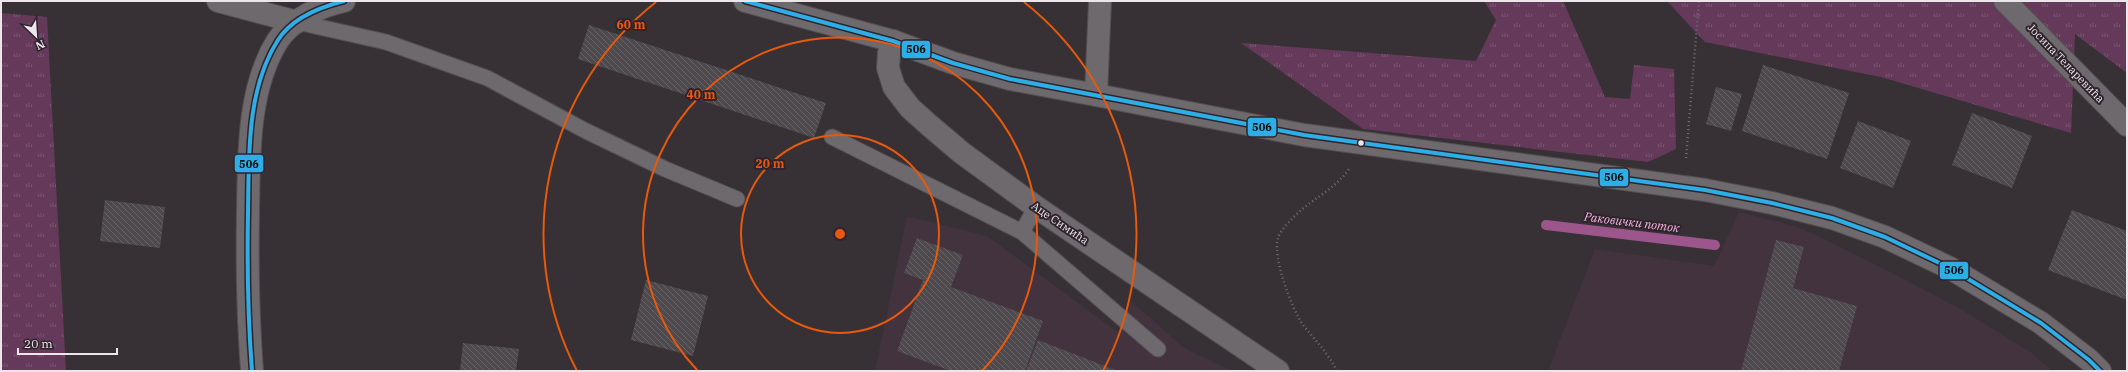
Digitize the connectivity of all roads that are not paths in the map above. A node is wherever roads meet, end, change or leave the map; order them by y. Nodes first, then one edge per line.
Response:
1 (218, 1) edge
2 (344, 1) edge
3 (745, 1) edge
4 (1100, 1) edge
5 (2005, 1) edge
6 (297, 22) junction
7 (893, 41) junction
8 (1096, 95) junction
9 (2127, 125) edge
10 (832, 137) dead end
11 (737, 199) dead end
12 (1036, 207) junction
13 (1022, 232) junction
14 (1158, 348) dead end
15 (252, 371) edge
16 (1278, 371) edge
17 (2100, 371) edge

1 - 6 street
2 - 6 street
3 - 7 street
4 - 8 street
5 - 9 street, Јосипа Теларевића
6 - 11 lane
6 - 15 street
7 - 8 street
7 - 12 street, Аце Симића
8 - 17 street
10 - 13 lane
12 - 13 lane
12 - 16 street, Аце Симића
13 - 14 lane

